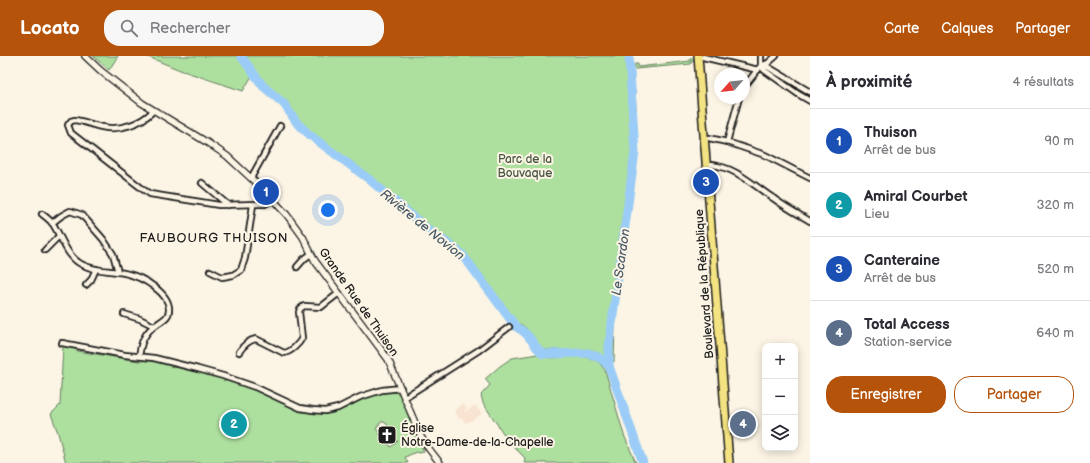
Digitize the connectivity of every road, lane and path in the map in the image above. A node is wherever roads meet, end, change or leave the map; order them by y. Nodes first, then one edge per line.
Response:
1 (85, 56) edge
2 (701, 56) edge
3 (761, 56) edge
4 (776, 56) edge
5 (759, 68) junction
6 (750, 79) edge
7 (810, 92) edge
8 (810, 101) edge
9 (737, 104) edge
10 (153, 110) junction
11 (280, 126) dead end
12 (709, 138) junction
13 (727, 142) junction
14 (711, 165) junction
15 (251, 178) junction
16 (810, 178) edge
17 (202, 183) dead end
18 (274, 199) junction
19 (228, 205) junction
20 (253, 205) junction
21 (42, 214) dead end
22 (810, 221) edge
23 (52, 223) junction
24 (59, 236) junction
25 (45, 250) dead end
26 (311, 254) junction
27 (296, 266) dead end
28 (96, 269) junction
29 (210, 271) dead end
30 (118, 272) junction
31 (86, 285) dead end
32 (338, 293) junction
33 (124, 314) dead end
34 (154, 326) junction
35 (508, 327) dead end
36 (62, 343) dead end
37 (239, 352) dead end
38 (139, 356) junction
39 (401, 388) junction
40 (404, 397) junction
41 (440, 463) edge
42 (729, 463) edge
43 (733, 463) edge

1 - 10 street, Grande Rue de Thuison
2 - 5 street
2 - 12 main road, Boulevard de la République
2 - 42 main road, Boulevard de la République
3 - 5 street
4 - 5 street
5 - 6 street
5 - 7 street
5 - 8 street
9 - 13 street
10 - 15 street, Grande Rue de Thuison
10 - 19 street
11 - 15 street
12 - 13 street
12 - 14 main road, Boulevard de la République
13 - 16 street
14 - 22 street
14 - 43 main road, Boulevard de la République
15 - 18 street, Grande Rue de Thuison
17 - 19 street
18 - 20 street
18 - 26 street, Grande Rue de Thuison
19 - 20 street
20 - 29 street
21 - 23 street
23 - 24 street
23 - 30 street
24 - 25 street
24 - 28 street
26 - 27 street
26 - 32 street, Grande Rue de Thuison
28 - 30 street
28 - 31 street
30 - 34 street
32 - 37 street
32 - 39 street, Grande Rue de Thuison
33 - 34 street
34 - 38 street
35 - 40 street
36 - 38 street
38 - 39 street
39 - 40 street, Grande Rue de Thuison
40 - 41 street, Grande Rue de Thuison

